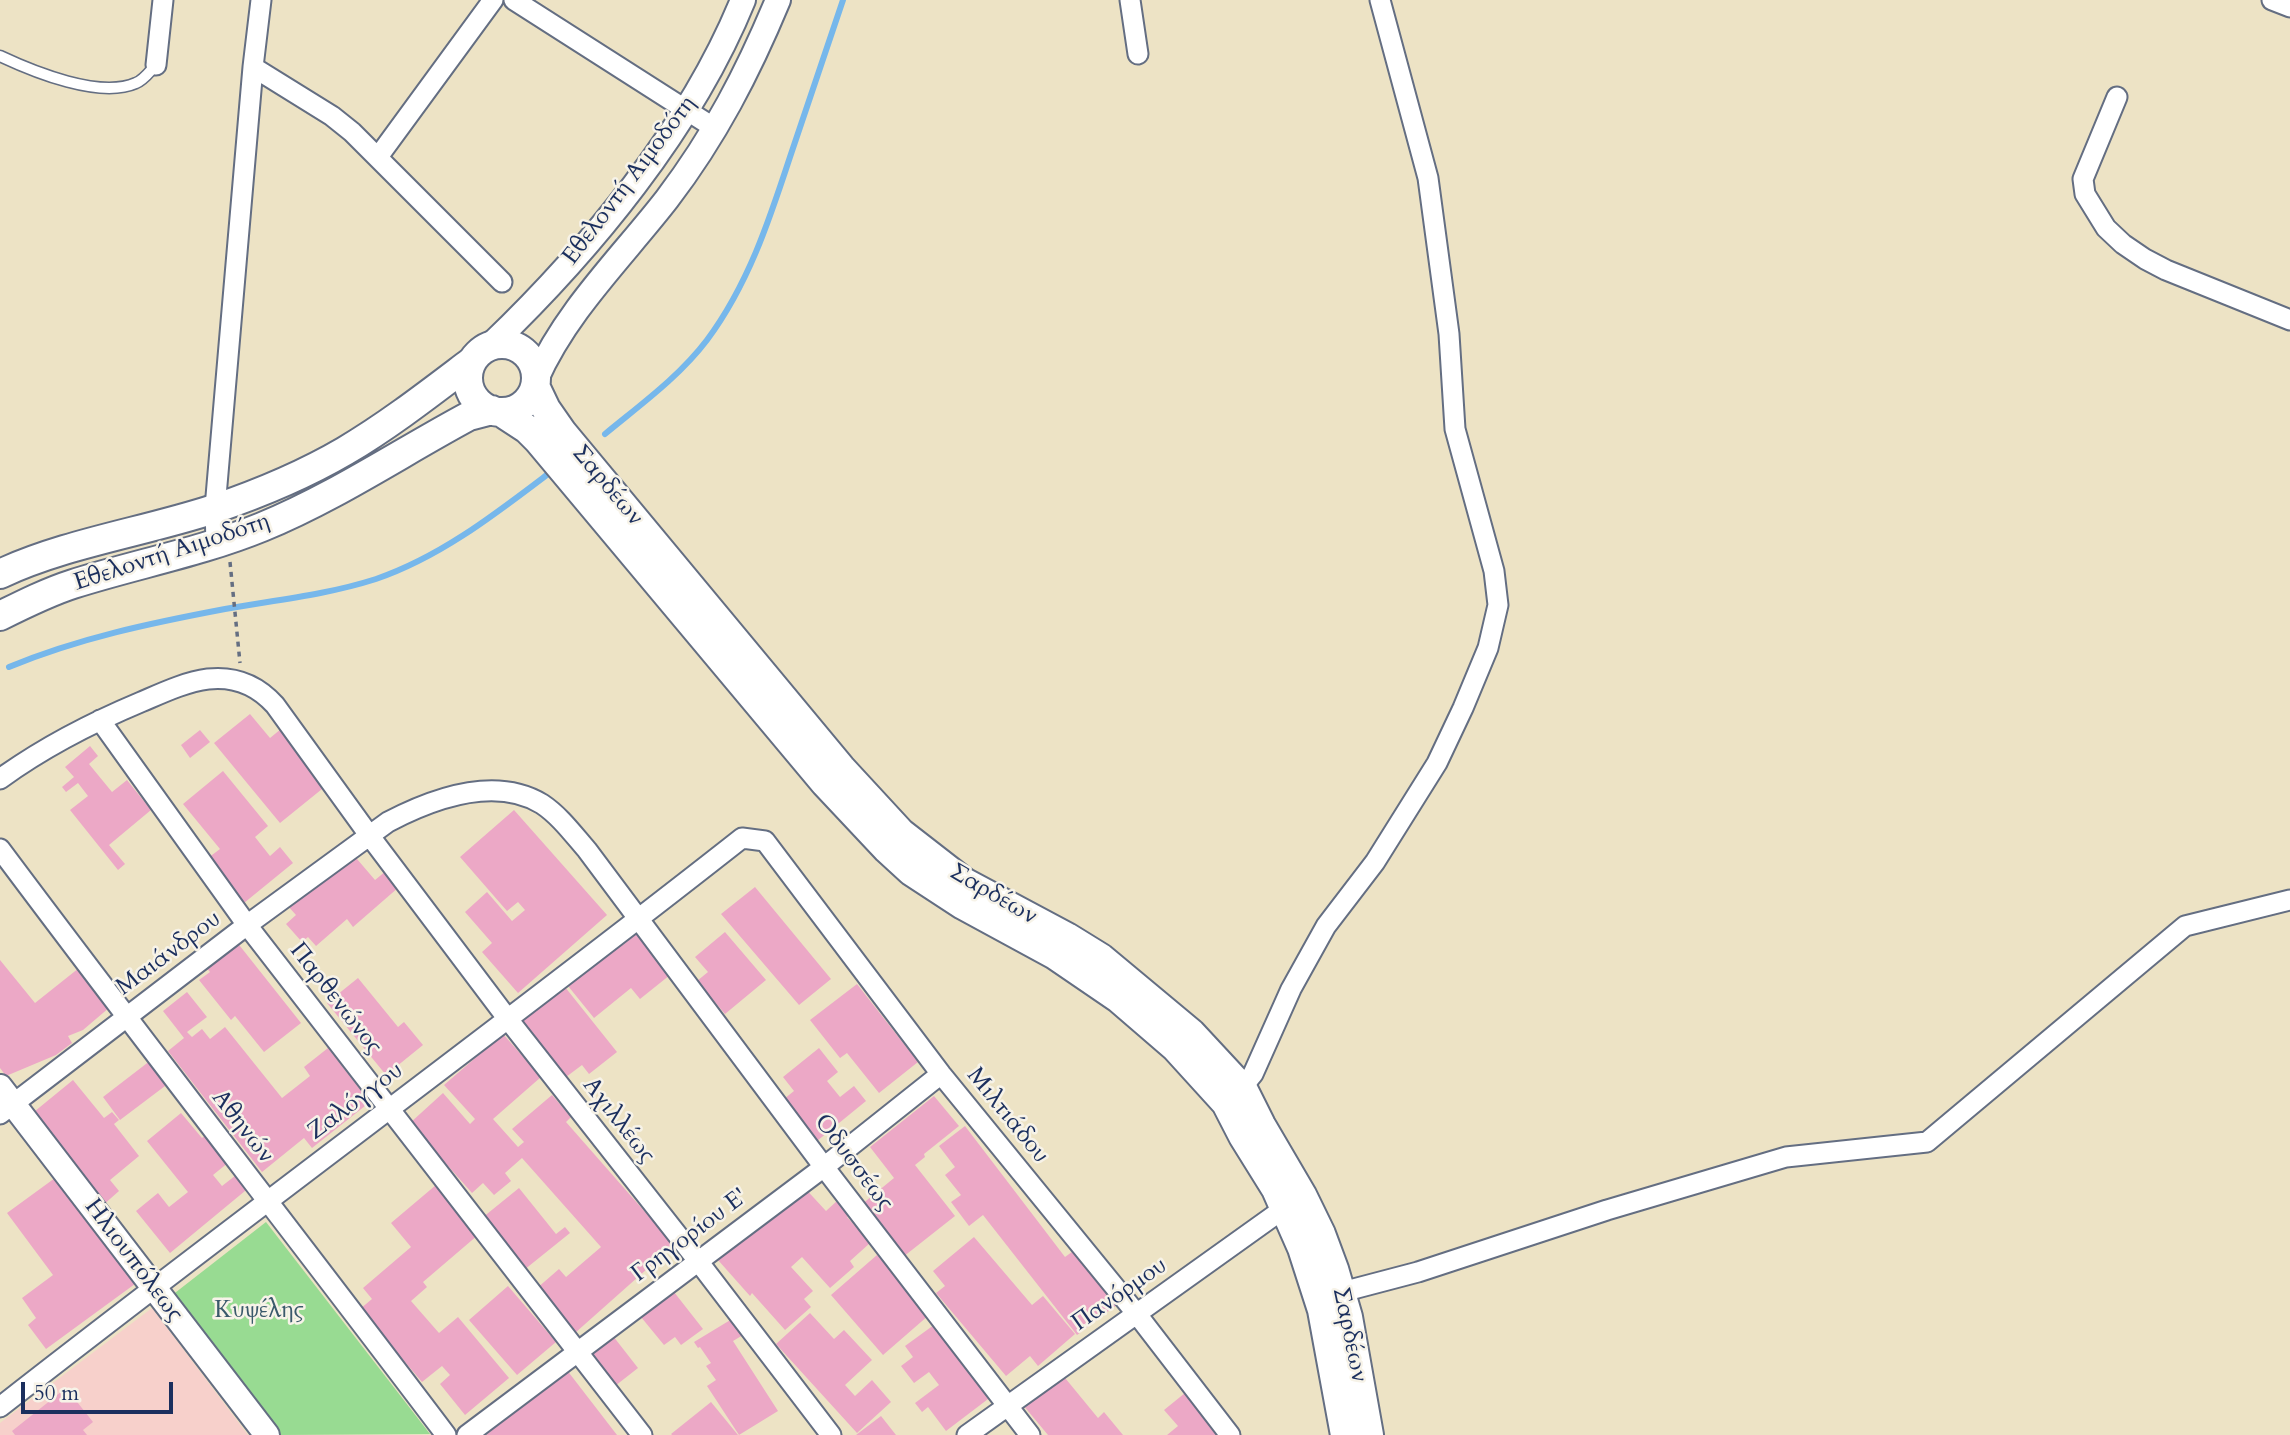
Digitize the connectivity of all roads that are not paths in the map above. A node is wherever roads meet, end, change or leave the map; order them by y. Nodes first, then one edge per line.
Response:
1 (163, 0) edge
2 (261, 0) edge
3 (493, 0) edge
4 (514, 0) edge
5 (743, 0) edge
6 (778, 0) edge
7 (1130, 0) edge
8 (1380, 0) edge
9 (2272, 0) edge
10 (2290, 7) edge
11 (1138, 54) dead end
12 (0, 56) edge
13 (156, 65) joint
14 (253, 67) junction
15 (2117, 97) dead end
16 (687, 110) junction
17 (716, 129) junction
18 (378, 157) junction
19 (502, 282) dead end
20 (2290, 320) edge
21 (481, 354) junction
22 (536, 382) junction
23 (496, 411) junction
24 (215, 508) junction
25 (222, 542) junction
26 (0, 574) edge
27 (0, 616) edge
28 (100, 720) junction
29 (0, 779) edge
30 (369, 835) junction
31 (741, 838) joint
32 (0, 849) edge
33 (2290, 900) edge
34 (639, 919) junction
35 (247, 925) junction
36 (125, 1018) junction
37 (507, 1018) junction
38 (941, 1074) junction
39 (1234, 1096) junction
40 (4, 1102) edge
41 (388, 1109) junction
42 (824, 1167) junction
43 (268, 1199) junction
44 (1294, 1201) junction
45 (698, 1261) junction
46 (153, 1287) junction
47 (1342, 1292) junction
48 (1136, 1313) junction
49 (578, 1352) junction
50 (1008, 1405) junction
51 (0, 1407) edge
52 (267, 1435) edge
53 (446, 1435) edge
54 (467, 1435) edge
55 (642, 1435) edge
56 (831, 1435) edge
57 (967, 1435) edge
58 (1030, 1435) edge
59 (1230, 1435) edge
60 (1345, 1435) edge
61 (1369, 1435) edge

1 - 13 street
2 - 14 street
3 - 18 street
4 - 16 street
5 - 16 street, Εθελοντή Αιμοδότη
6 - 17 street
7 - 11 street
8 - 39 street
9 - 10 street
12 - 13 lane
14 - 18 street
14 - 24 street
15 - 20 street
16 - 17 street
16 - 21 street, Εθελοντή Αιμοδότη
17 - 22 street
18 - 19 street
21 - 22 main road
21 - 23 main road
21 - 24 main road, Εθελοντή Αιμοδότη
22 - 23 main road
22 - 39 main road, Σαρδέων
23 - 25 main road, Εθελοντή Αιμοδότη
23 - 39 main road, Σαρδέων
24 - 25 street
24 - 26 main road, Εθελοντή Αιμοδότη
25 - 27 main road, Εθελοντή Αιμοδότη
28 - 29 street
28 - 30 street, Αχιλλέως
28 - 35 street, Παρθενώνος
30 - 34 street, Μαιάνδρου
30 - 35 street, Μαιάνδρου
30 - 37 street, Αχιλλέως
31 - 34 street, Ζαλόγγου
31 - 38 street, Μιλτιάδου
32 - 36 street, Αθηνών
33 - 47 street
34 - 37 street, Ζαλόγγου
34 - 42 street, Οδυσσέως
35 - 36 street, Μαιάνδρου
35 - 41 street, Παρθενώνος
36 - 40 street, Μαιάνδρου
36 - 43 street, Αθηνών
37 - 41 street, Ζαλόγγου
37 - 45 street, Αχιλλέως
38 - 42 street, Γρηγορίου Ε'
38 - 48 street, Μιλτιάδου
39 - 44 main road, Σαρδέων
40 - 46 street, Ηλιουπόλεως
41 - 43 street, Ζαλόγγου
41 - 49 street, Παρθενώνος
42 - 45 street, Γρηγορίου Ε'
42 - 50 street, Οδυσσέως
43 - 46 street, Ζαλόγγου
43 - 53 street, Αθηνών
44 - 47 main road, Σαρδέων
44 - 48 street, Πανόρμου
44 - 60 main road, Σαρδέων
45 - 49 street, Γρηγορίου Ε'
45 - 56 street, Αχιλλέως
46 - 51 street, Ζαλόγγου
46 - 52 street, Ηλιουπόλεως
47 - 61 main road, Σαρδέων
48 - 50 street, Πανόρμου
48 - 59 street, Μιλτιάδου
49 - 54 street, Γρηγορίου Ε'
49 - 55 street, Παρθενώνος
50 - 57 street, Πανόρμου
50 - 58 street, Οδυσσέως

